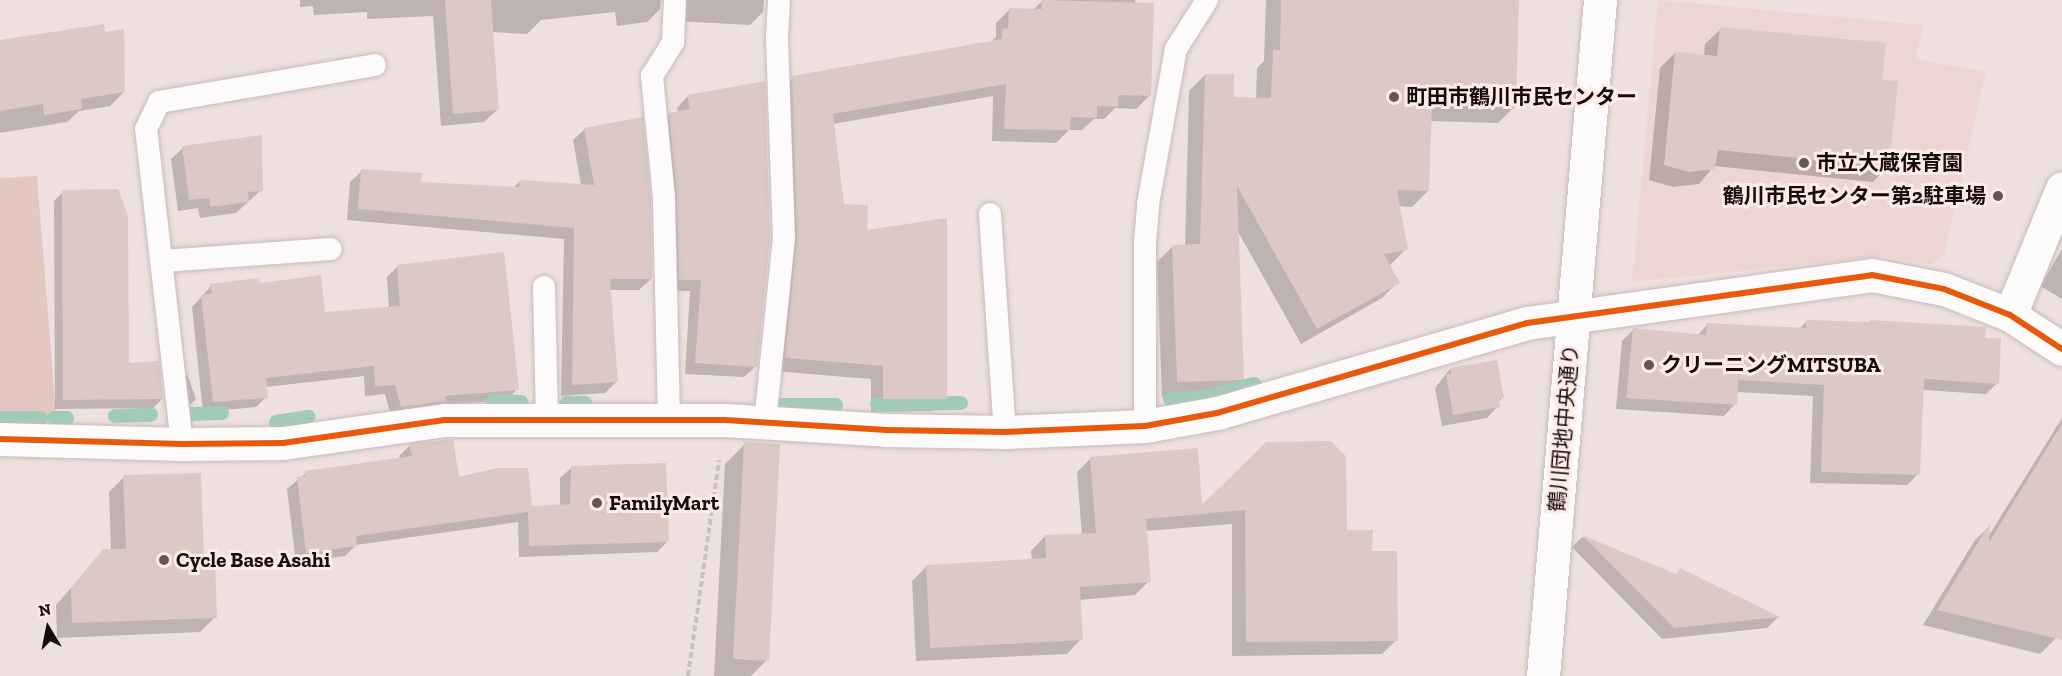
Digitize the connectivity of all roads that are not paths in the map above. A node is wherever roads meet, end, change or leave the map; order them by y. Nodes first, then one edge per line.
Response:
1 (675, 0) edge
2 (779, 0) edge
3 (1207, 0) edge
4 (1600, 0) edge
5 (375, 65) dead end
6 (2062, 188) edge
7 (990, 214) dead end
8 (331, 249) dead end
9 (163, 261) junction
10 (544, 287) dead end
11 (2010, 315) junction
12 (1573, 316) junction
13 (2062, 348) edge
14 (547, 419) junction
15 (669, 420) junction
16 (765, 422) junction
17 (1145, 426) junction
18 (1005, 432) junction
19 (0, 439) edge
20 (182, 444) junction
21 (1543, 676) edge

1 - 15 lane
2 - 16 lane
3 - 17 lane
4 - 12 street, 鶴川団地中央通り
5 - 9 lane
6 - 11 street
7 - 18 lane
8 - 9 lane
9 - 20 lane
10 - 14 lane
11 - 12 street
11 - 13 street
12 - 17 street
12 - 21 street, 鶴川団地中央通り
14 - 15 street
14 - 20 street
15 - 16 street
16 - 18 street
17 - 18 street
19 - 20 street

